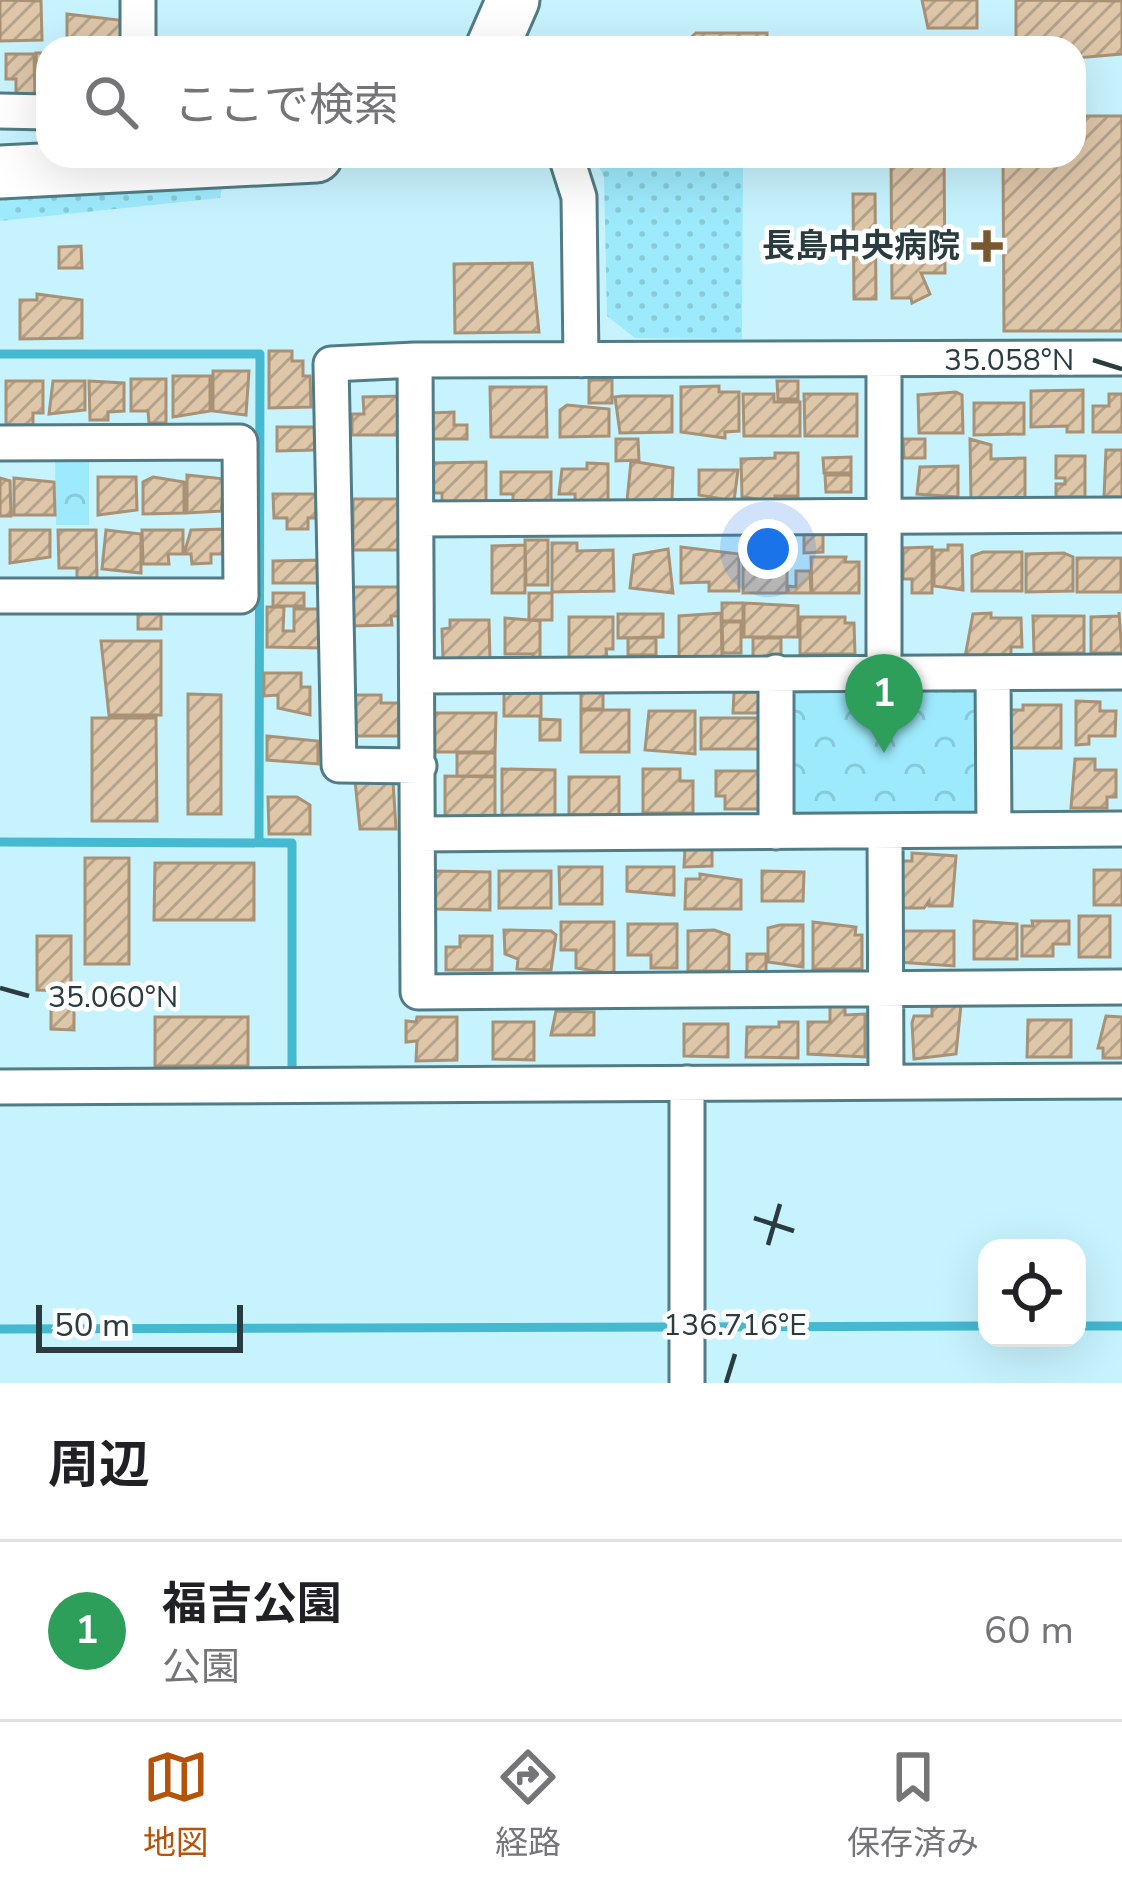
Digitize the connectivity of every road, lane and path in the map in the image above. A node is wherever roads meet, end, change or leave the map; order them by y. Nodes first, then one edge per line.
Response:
1 (138, 0) edge
2 (138, 36) edge
3 (0, 111) edge
4 (36, 112) edge
5 (0, 158) edge
6 (36, 164) edge
7 (48, 168) edge
8 (91, 168) edge
9 (570, 168) edge
10 (53, 170) junction
11 (0, 172) edge
12 (1122, 358) edge
13 (884, 359) junction
14 (415, 360) junction
15 (581, 360) junction
16 (0, 443) edge
17 (1122, 515) edge
18 (883, 517) junction
19 (417, 519) junction
20 (0, 596) edge
21 (776, 672) junction
22 (1122, 672) edge
23 (884, 673) junction
24 (993, 673) junction
25 (419, 676) junction
26 (419, 766) junction
27 (1122, 829) edge
28 (994, 830) junction
29 (885, 831) junction
30 (776, 832) junction
31 (419, 834) junction
32 (1122, 987) edge
33 (886, 988) junction
34 (886, 1082) junction
35 (1122, 1082) edge
36 (687, 1083) junction
37 (0, 1087) edge
38 (687, 1383) edge

1 - 2 street
3 - 4 street
5 - 6 main road
7 - 10 main road
8 - 10 main road
9 - 15 street
10 - 11 main road
12 - 13 street
13 - 15 street
13 - 18 street
14 - 15 street
14 - 19 street
14 - 26 street
16 - 20 street
17 - 18 street
18 - 19 street
18 - 23 street
19 - 25 street
21 - 23 street
21 - 25 street
21 - 30 street
22 - 24 street
23 - 24 street
24 - 28 street
25 - 26 street
26 - 31 street
27 - 28 street
28 - 29 street
29 - 30 street
29 - 33 street
30 - 31 street
31 - 33 street
32 - 33 street
33 - 34 street
34 - 35 street
34 - 36 street
36 - 37 street
36 - 38 street

